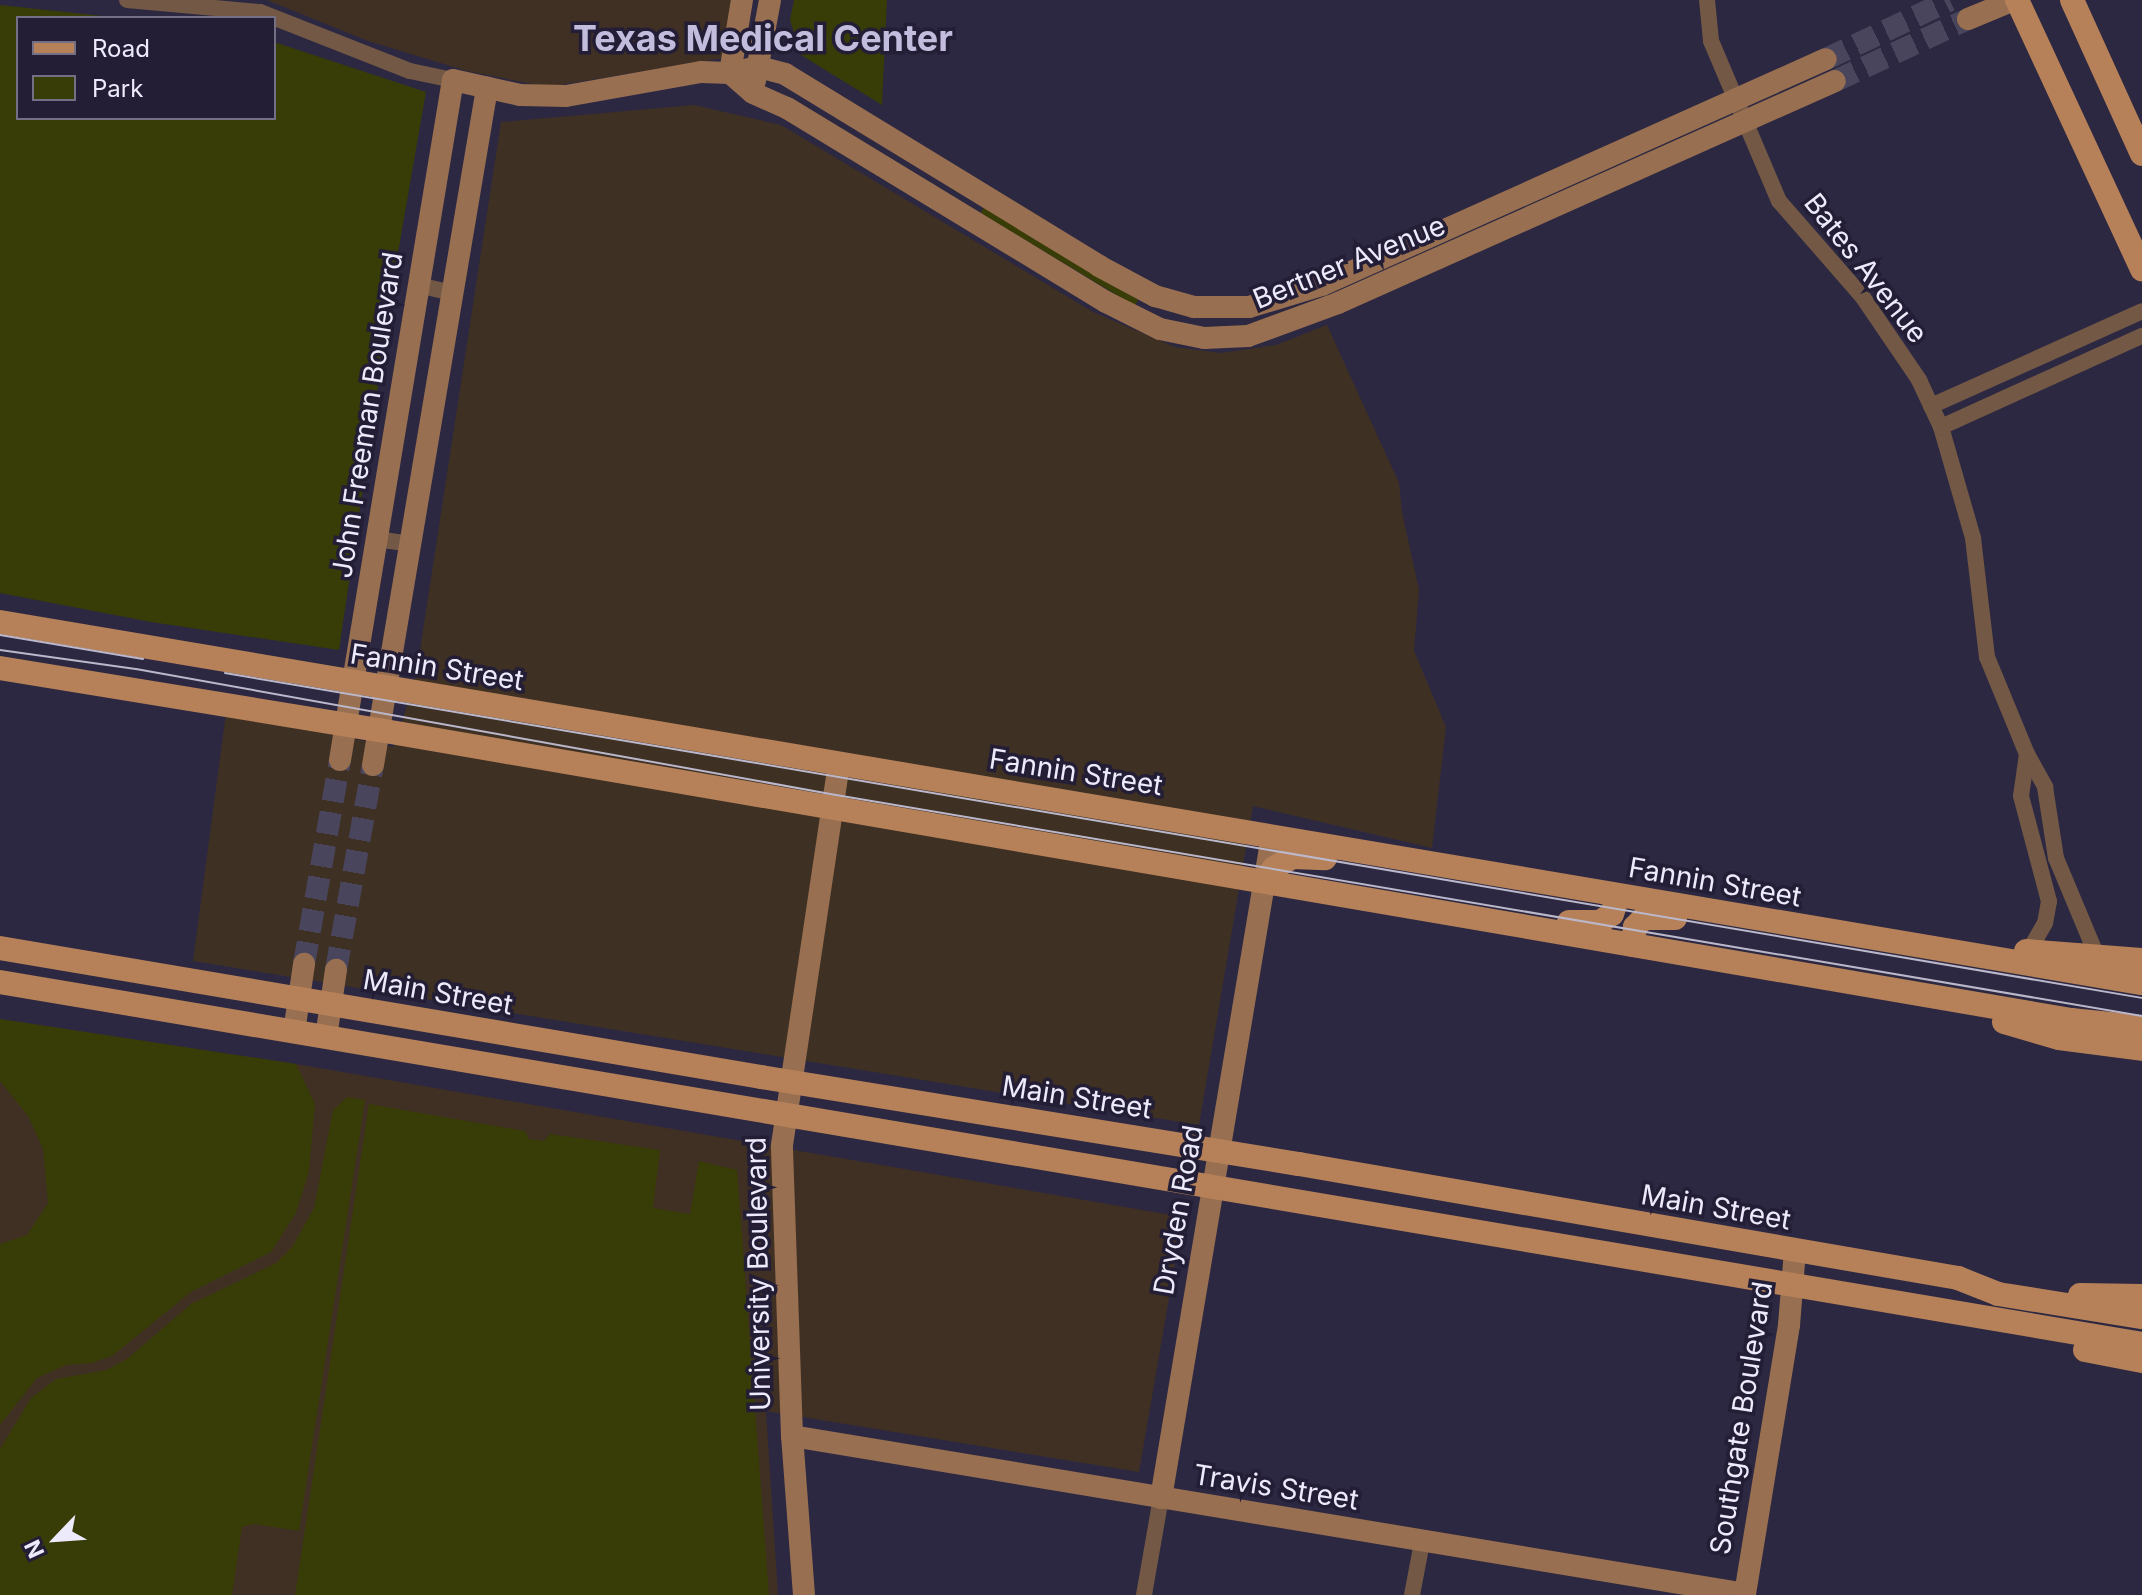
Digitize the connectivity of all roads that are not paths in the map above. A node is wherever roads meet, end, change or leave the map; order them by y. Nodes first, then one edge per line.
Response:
1 (127, 0) edge
2 (742, 0) edge
3 (770, 0) edge
4 (1707, 0) edge
5 (2015, 0) edge
6 (2072, 0) edge
7 (270, 16) edge
8 (276, 18) edge
9 (1968, 19) tunnel mouth
10 (1826, 59) tunnel mouth
11 (759, 67) junction
12 (730, 73) junction
13 (453, 80) junction
14 (1835, 81) tunnel mouth
15 (487, 88) junction
16 (753, 93) junction
17 (1736, 100) junction
18 (1746, 121) junction
19 (2142, 154) edge
20 (2142, 269) edge
21 (418, 285) junction
22 (452, 293) junction
23 (2142, 311) edge
24 (2142, 336) edge
25 (1931, 406) junction
26 (1941, 427) junction
27 (376, 539) junction
28 (410, 544) junction
29 (0, 622) edge
30 (0, 668) edge
31 (352, 683) junction
32 (386, 689) junction
33 (346, 725) junction
34 (379, 730) junction
35 (2027, 754) junction
36 (340, 760) tunnel mouth
37 (839, 764) junction
38 (373, 765) tunnel mouth
39 (835, 808) junction
40 (1272, 836) junction
41 (1439, 865) junction
42 (1264, 881) junction
43 (1618, 896) junction
44 (1505, 922) junction
45 (1783, 925) junction
46 (1633, 945) junction
47 (1904, 946) junction
48 (0, 948) edge
49 (2029, 951) junction
50 (2097, 956) junction
51 (2142, 960) edge
52 (304, 964) tunnel mouth
53 (336, 970) tunnel mouth
54 (0, 982) edge
55 (2142, 983) edge
56 (1898, 990) junction
57 (300, 999) junction
58 (332, 1005) junction
59 (2142, 1027) edge
60 (294, 1032) junction
61 (326, 1037) junction
62 (2142, 1049) edge
63 (793, 1082) junction
64 (786, 1115) junction
65 (1219, 1150) junction
66 (1213, 1187) junction
67 (1795, 1251) junction
68 (1792, 1285) junction
69 (1998, 1294) junction
70 (2142, 1296) edge
71 (2142, 1317) edge
72 (1997, 1319) junction
73 (2142, 1344) edge
74 (2142, 1361) edge
75 (792, 1436) junction
76 (1161, 1498) junction
77 (1422, 1542) junction
78 (1412, 1594) edge
79 (1747, 1594) edge
80 (804, 1595) edge
81 (1144, 1595) edge

1 - 7 street
2 - 12 street
3 - 11 street
4 - 17 street, Bates Avenue
5 - 9 street
5 - 20 main road
6 - 19 main road
8 - 13 street
10 - 17 street, Bertner Avenue
11 - 12 street
11 - 16 street
11 - 17 street, Bertner Avenue
12 - 15 street
12 - 16 street, Bertner Avenue
13 - 15 street
13 - 21 street, John Freeman Boulevard
14 - 18 street, Bertner Avenue
15 - 22 street
16 - 18 street, Bertner Avenue
17 - 18 street, Bates Avenue
18 - 25 street, Bates Avenue
21 - 22 street
21 - 27 street, John Freeman Boulevard
22 - 28 street
23 - 25 street
24 - 26 street
25 - 26 street, Bates Avenue
26 - 35 street, Bates Avenue
27 - 28 street
27 - 31 street, John Freeman Boulevard
28 - 32 street
29 - 31 main road, Fannin Street
30 - 33 main road
31 - 32 main road, Fannin Street
31 - 33 street, John Freeman Boulevard
32 - 34 street
32 - 37 main road, Fannin Street
33 - 34 main road
33 - 36 street, John Freeman Boulevard
34 - 38 street
34 - 39 main road
35 - 49 street
35 - 50 street, Bates Avenue
37 - 39 street, University Boulevard
37 - 40 main road, Fannin Street
39 - 42 main road
39 - 63 street, University Boulevard
40 - 41 main road, Fannin Street
40 - 42 street, Dryden Road
41 - 42 main road
41 - 43 main road, Fannin Street
42 - 44 main road
42 - 65 street, Dryden Road
43 - 44 main road
43 - 45 main road, Fannin Street
44 - 46 main road
45 - 46 main road
45 - 47 main road, Fannin Street
46 - 56 main road
47 - 49 main road
47 - 55 main road, Fannin Street
48 - 57 main road, Main Street
49 - 50 main road
50 - 51 main road
52 - 57 street
53 - 58 street
54 - 60 main road
56 - 59 main road
56 - 62 main road
57 - 58 main road, Main Street
57 - 60 street
58 - 61 street
58 - 63 main road, Main Street
60 - 61 main road
61 - 64 main road
63 - 64 street, University Boulevard
63 - 65 main road, Main Street
64 - 66 main road
64 - 75 street, University Boulevard
65 - 66 street, Dryden Road
65 - 67 main road, Main Street
66 - 68 main road
66 - 76 street, Dryden Road
67 - 68 street, Southgate Boulevard
67 - 69 main road, Main Street
68 - 72 main road
68 - 79 street, Southgate Boulevard
69 - 70 main road
69 - 71 main road, Main Street
72 - 73 main road
72 - 74 main road
75 - 76 street, Travis Street
75 - 80 street, University Boulevard
76 - 77 street, Travis Street
76 - 81 street, Dryden Road
77 - 78 street
77 - 79 street, Travis Street

